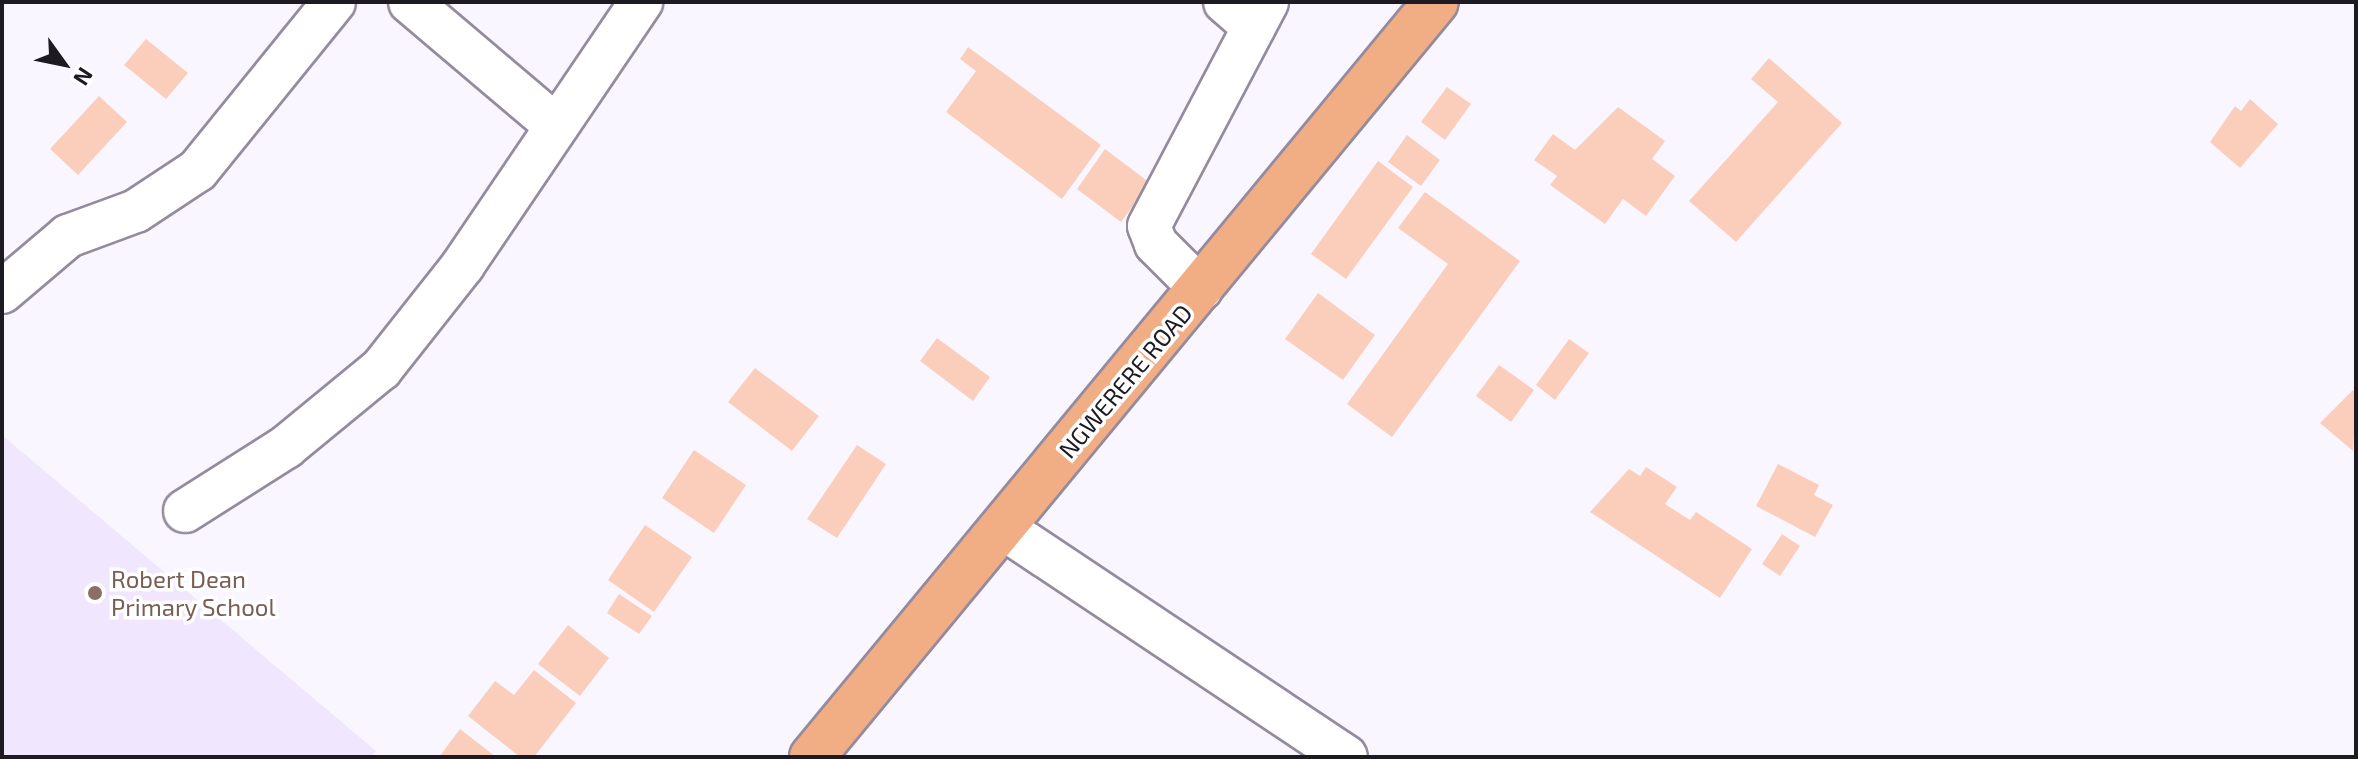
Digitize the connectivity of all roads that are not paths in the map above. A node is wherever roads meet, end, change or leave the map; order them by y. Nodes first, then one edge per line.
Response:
1 (334, 2) edge
2 (410, 2) edge
3 (641, 2) edge
4 (1436, 2) edge
5 (1248, 10) edge
6 (556, 126) junction
7 (1201, 289) junction
8 (2, 292) edge
9 (185, 511) dead end
10 (1003, 528) junction
11 (812, 757) edge
12 (1346, 757) edge

1 - 8 street
2 - 6 street
3 - 6 street
4 - 7 main road, NGWERERE ROAD
5 - 7 street
6 - 9 street
7 - 10 main road, NGWERERE ROAD
10 - 11 main road, NGWERERE ROAD
10 - 12 street

